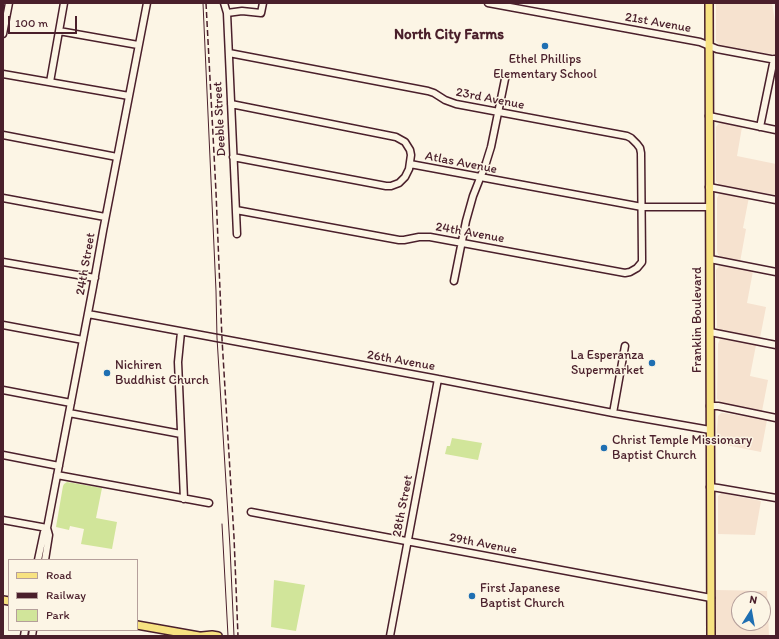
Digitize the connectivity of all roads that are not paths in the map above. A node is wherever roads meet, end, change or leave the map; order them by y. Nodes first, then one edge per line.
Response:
1 (9, 3) edge
2 (64, 3) edge
3 (146, 3) edge
4 (224, 3) edge
5 (263, 3) edge
6 (488, 3) edge
7 (709, 3) edge
8 (226, 13) junction
9 (59, 31) junction
10 (3, 34) edge
11 (138, 45) junction
12 (709, 45) junction
13 (228, 53) junction
14 (775, 59) edge
15 (3, 74) edge
16 (505, 79) dead end
17 (50, 82) junction
18 (129, 96) junction
19 (231, 104) junction
20 (499, 112) junction
21 (709, 116) junction
22 (760, 127) junction
23 (776, 130) edge
24 (3, 135) edge
25 (117, 157) junction
26 (233, 157) junction
27 (410, 164) junction
28 (481, 177) junction
29 (710, 187) junction
30 (3, 198) edge
31 (776, 200) edge
32 (642, 207) junction
33 (709, 207) junction
34 (236, 210) junction
35 (106, 217) junction
36 (237, 234) dead end
37 (461, 243) junction
38 (710, 259) junction
39 (3, 262) edge
40 (776, 272) edge
41 (95, 278) junction
42 (454, 281) dead end
43 (88, 314) junction
44 (3, 325) edge
45 (181, 332) junction
46 (710, 332) junction
47 (83, 340) junction
48 (776, 345) edge
49 (625, 346) dead end
50 (438, 379) junction
51 (3, 390) edge
52 (71, 403) junction
53 (710, 406) junction
54 (68, 413) junction
55 (613, 413) junction
56 (776, 418) edge
57 (710, 430) junction
58 (181, 434) junction
59 (3, 455) edge
60 (58, 466) junction
61 (57, 475) junction
62 (710, 487) junction
63 (776, 498) edge
64 (184, 499) junction
65 (209, 503) dead end
66 (251, 512) dead end
67 (3, 520) edge
68 (47, 528) junction
69 (408, 541) junction
70 (38, 559) edge
71 (45, 559) edge
72 (711, 598) junction
73 (138, 625) edge
74 (201, 636) edge
75 (218, 636) edge
76 (390, 636) edge
77 (711, 636) edge

1 - 10 street
2 - 9 street
3 - 11 street, 24th Street
4 - 8 street, Deeble Street
5 - 8 street
6 - 12 street, 21st Avenue
7 - 12 main road, Franklin Boulevard
8 - 13 street, Deeble Street
9 - 11 street
9 - 17 street
11 - 18 street, 24th Street
12 - 14 street, 21st Avenue
12 - 21 main road, Franklin Boulevard
13 - 19 street, Deeble Street
13 - 20 street, 23rd Avenue
14 - 22 street
15 - 17 street
16 - 20 street
17 - 18 street
18 - 25 street, 24th Street
19 - 26 street, Deeble Street
19 - 27 street, Atlas Avenue
20 - 28 street
20 - 32 street, 23rd Avenue
21 - 22 street
21 - 29 main road, Franklin Boulevard
22 - 23 street
24 - 25 street
25 - 35 street, 24th Street
26 - 27 street
26 - 34 street, Deeble Street
27 - 28 street, Atlas Avenue
28 - 32 street, Atlas Avenue
28 - 37 street
29 - 31 street
29 - 33 main road, Franklin Boulevard
30 - 35 street
32 - 33 street, Atlas Avenue
32 - 37 street, 24th Avenue
33 - 38 main road, Franklin Boulevard
34 - 36 street, Deeble Street
34 - 37 street, 24th Avenue
35 - 41 street, 24th Street
37 - 42 street
38 - 40 street
38 - 46 main road, Franklin Boulevard
39 - 41 street
41 - 43 street, 24th Street
43 - 45 street, 26th Avenue
43 - 47 street, 24th Street
44 - 47 street
45 - 50 street, 26th Avenue
45 - 58 street
46 - 48 street
46 - 53 main road, Franklin Boulevard
47 - 52 street, 24th Street
49 - 55 street
50 - 55 street, 26th Avenue
50 - 69 street, 28th Street
51 - 52 street
52 - 54 street, 24th Street
53 - 56 street
53 - 57 main road, Franklin Boulevard
54 - 58 street
54 - 60 street, 24th Street
55 - 57 street, 26th Avenue
57 - 62 main road, Franklin Boulevard
58 - 64 street
59 - 60 street
60 - 61 street, 24th Street
61 - 64 street
61 - 68 street, 24th Street
62 - 63 street
62 - 72 main road, Franklin Boulevard
64 - 65 street
66 - 69 street, 29th Avenue
67 - 68 street
68 - 70 street, 24th Street
68 - 71 street, 24th Street
69 - 72 street, 29th Avenue
69 - 76 street, 28th Street
72 - 77 main road, Franklin Boulevard
73 - 74 main road
74 - 75 main road

